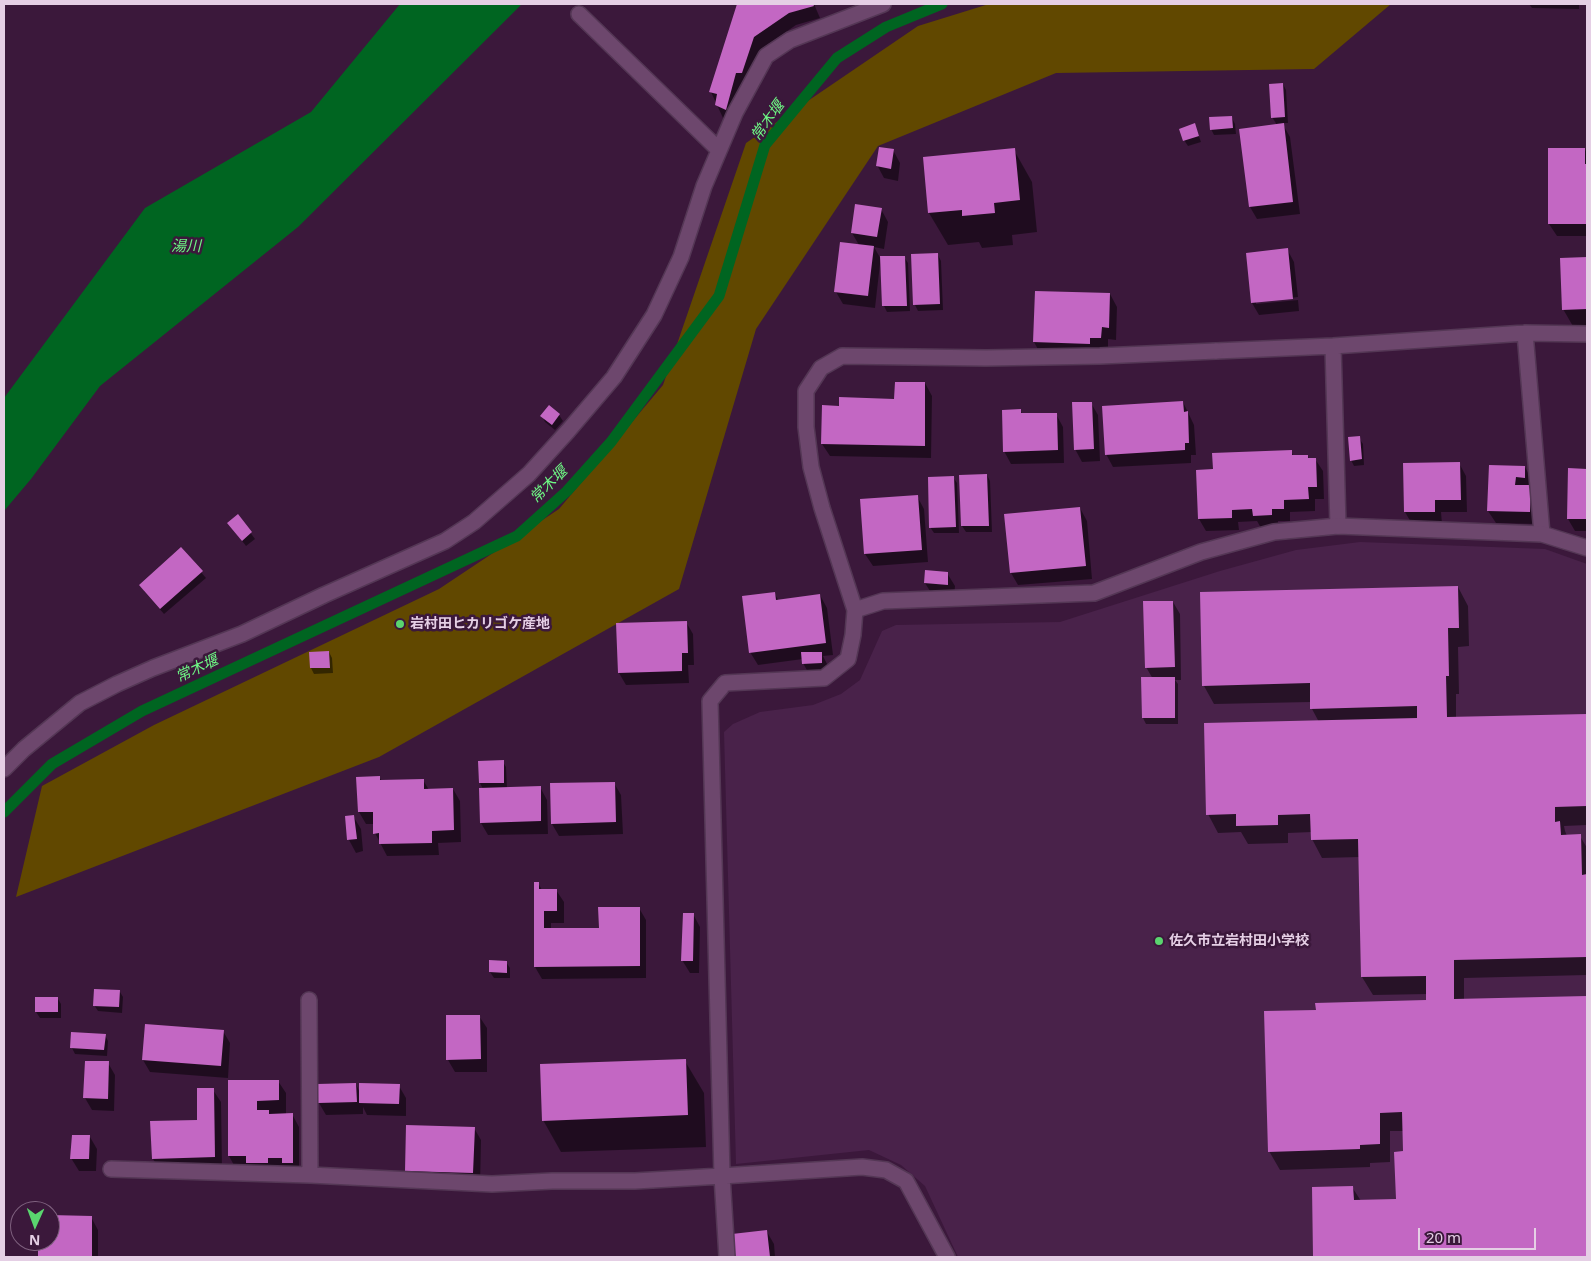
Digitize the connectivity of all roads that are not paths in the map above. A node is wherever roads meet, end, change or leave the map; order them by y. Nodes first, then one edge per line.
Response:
1 (883, 4) edge
2 (579, 14) dead end
3 (719, 150) junction
4 (1525, 333) junction
5 (1587, 334) edge
6 (1332, 346) junction
7 (1338, 526) junction
8 (1542, 534) junction
9 (1587, 548) edge
10 (855, 610) junction
11 (4, 769) edge
12 (309, 1000) dead end
13 (111, 1169) dead end
14 (310, 1176) junction
15 (722, 1176) junction
16 (727, 1257) edge
17 (947, 1257) edge

1 - 3 street
2 - 3 street
3 - 11 street
4 - 5 street
4 - 6 street
4 - 8 street
6 - 7 street
6 - 10 street
7 - 8 street
7 - 10 street
8 - 9 street
10 - 15 street
12 - 14 street
13 - 14 street
14 - 15 street
15 - 16 street
15 - 17 street

